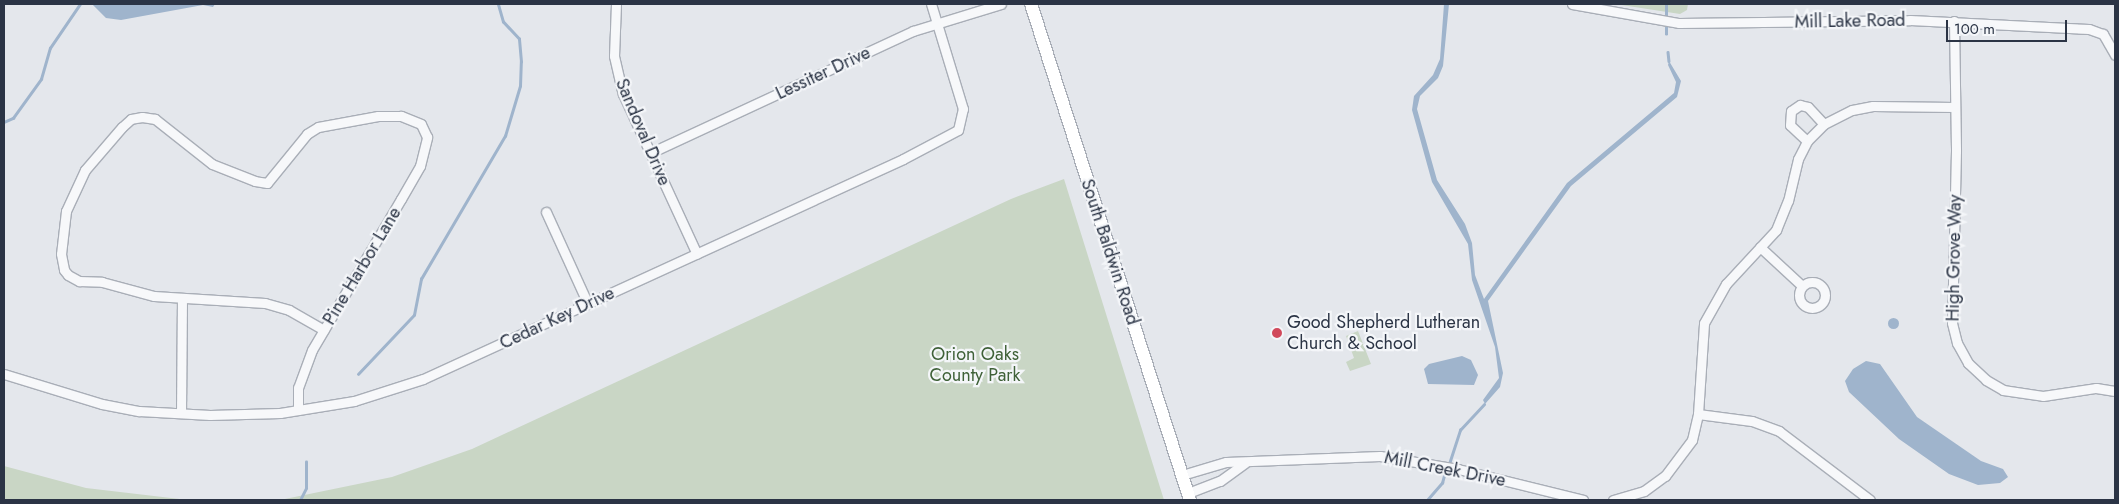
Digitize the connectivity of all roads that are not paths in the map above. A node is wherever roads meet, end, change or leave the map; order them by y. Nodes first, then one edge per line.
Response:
1 (616, 4) edge
2 (931, 4) edge
3 (1001, 4) edge
4 (1031, 4) edge
5 (1572, 4) edge
6 (1954, 21) junction
7 (937, 23) junction
8 (2115, 55) edge
9 (1954, 107) junction
10 (1824, 124) junction
11 (1807, 141) junction
12 (650, 153) junction
13 (546, 212) dead end
14 (1760, 247) junction
15 (697, 254) junction
16 (1801, 285) dead end
17 (182, 298) junction
18 (588, 304) junction
19 (324, 330) junction
20 (4, 374) edge
21 (2115, 391) edge
22 (298, 410) junction
23 (181, 413) junction
24 (1698, 414) junction
25 (1245, 463) junction
26 (1182, 476) junction
27 (1189, 497) edge
28 (1583, 500) edge
29 (1613, 500) edge
30 (1618, 500) edge
31 (1870, 500) edge

1 - 12 street, Sandoval Drive
2 - 7 street, Cedar Key Drive
3 - 7 street, Lessiter Drive
4 - 26 main road, South Baldwin Road
5 - 6 street, Mill Lake Road
6 - 8 street, Mill Lake Road
6 - 9 street, High Grove Way
7 - 12 street, Lessiter Drive
7 - 15 street, Cedar Key Drive
9 - 10 street
9 - 21 street, High Grove Way
10 - 11 street
10 - 11 street
11 - 14 street
12 - 15 street, Sandoval Drive
13 - 18 street
14 - 16 street
14 - 24 street
15 - 18 street, Cedar Key Drive
17 - 19 street
17 - 19 street, Pine Harbor Lane
17 - 23 street
18 - 22 street, Cedar Key Drive
19 - 22 street, Pine Harbor Lane
20 - 23 street, Cedar Key Drive
22 - 23 street, Cedar Key Drive
24 - 30 street
24 - 31 street
25 - 26 street, Mill Creek Drive
25 - 27 street
25 - 28 street, Mill Creek Drive
26 - 27 main road, South Baldwin Road
29 - 30 street

